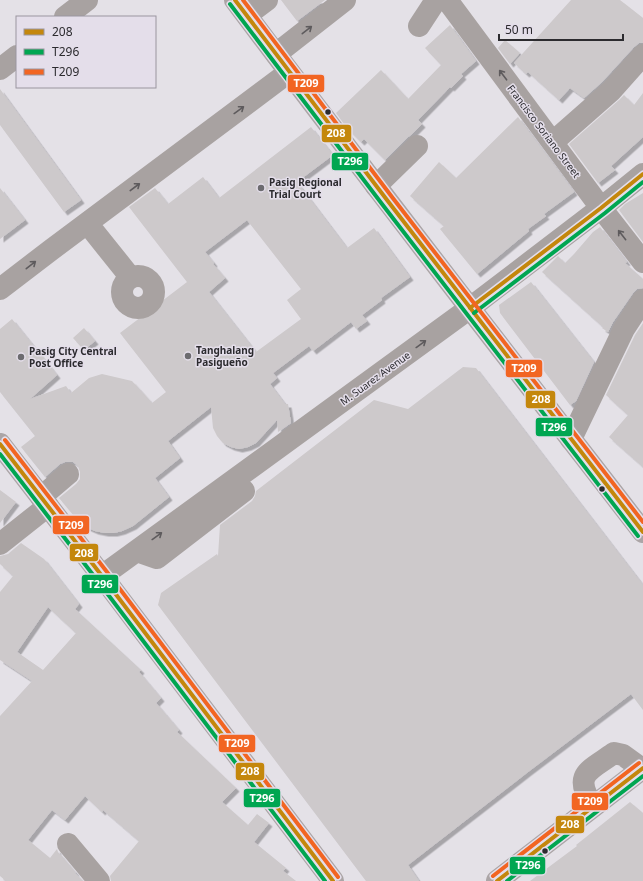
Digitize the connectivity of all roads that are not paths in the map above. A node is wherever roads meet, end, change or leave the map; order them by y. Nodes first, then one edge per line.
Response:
1 (87, 0) edge
2 (267, 0) edge
3 (345, 0) edge
4 (436, 0) edge
5 (447, 0) edge
6 (241, 8) edge
7 (66, 16) edge
8 (418, 26) dead end
9 (276, 54) junction
10 (643, 55) edge
11 (16, 57) edge
12 (0, 69) edge
13 (289, 72) junction
14 (553, 142) junction
15 (417, 146) dead end
16 (643, 174) edge
17 (376, 186) junction
18 (601, 208) junction
19 (87, 223) junction
20 (643, 262) edge
21 (131, 278) dead end
22 (0, 289) edge
23 (643, 300) edge
24 (470, 308) junction
25 (400, 360) junction
26 (571, 439) junction
27 (0, 444) edge
28 (68, 474) dead end
29 (223, 488) junction
30 (44, 501) junction
31 (214, 514) junction
32 (643, 532) edge
33 (0, 544) edge
34 (137, 551) junction
35 (102, 576) junction
36 (642, 769) edge
37 (593, 806) junction
38 (68, 844) dead end
39 (99, 881) edge
40 (333, 881) edge
41 (497, 881) edge

1 - 7 street
2 - 6 street
9 -> 3 street
4 - 8 street
14 -> 5 street, Francisco Soriano Street
6 - 9 main road
9 - 13 main road
10 - 14 street
11 - 12 street
13 - 17 main road
19 -> 13 street
14 - 18 street, Francisco Soriano Street
15 - 17 street
16 - 18 street, M. Suarez Avenue
17 - 24 main road
20 -> 18 street, Francisco Soriano Street
18 - 24 street, M. Suarez Avenue
19 - 21 street
22 -> 19 street
23 - 26 street
25 -> 24 street, M. Suarez Avenue
24 - 26 main road
25 - 29 street, M. Suarez Avenue
25 - 31 street
26 - 32 main road
27 - 30 main road
28 - 30 street
29 - 31 street
34 -> 29 street, M. Suarez Avenue
30 - 33 street
30 - 35 main road
31 - 34 street
34 - 35 street, M. Suarez Avenue
35 - 40 main road
36 - 37 main road
36 - 37 street
37 - 41 main road
38 - 39 street

